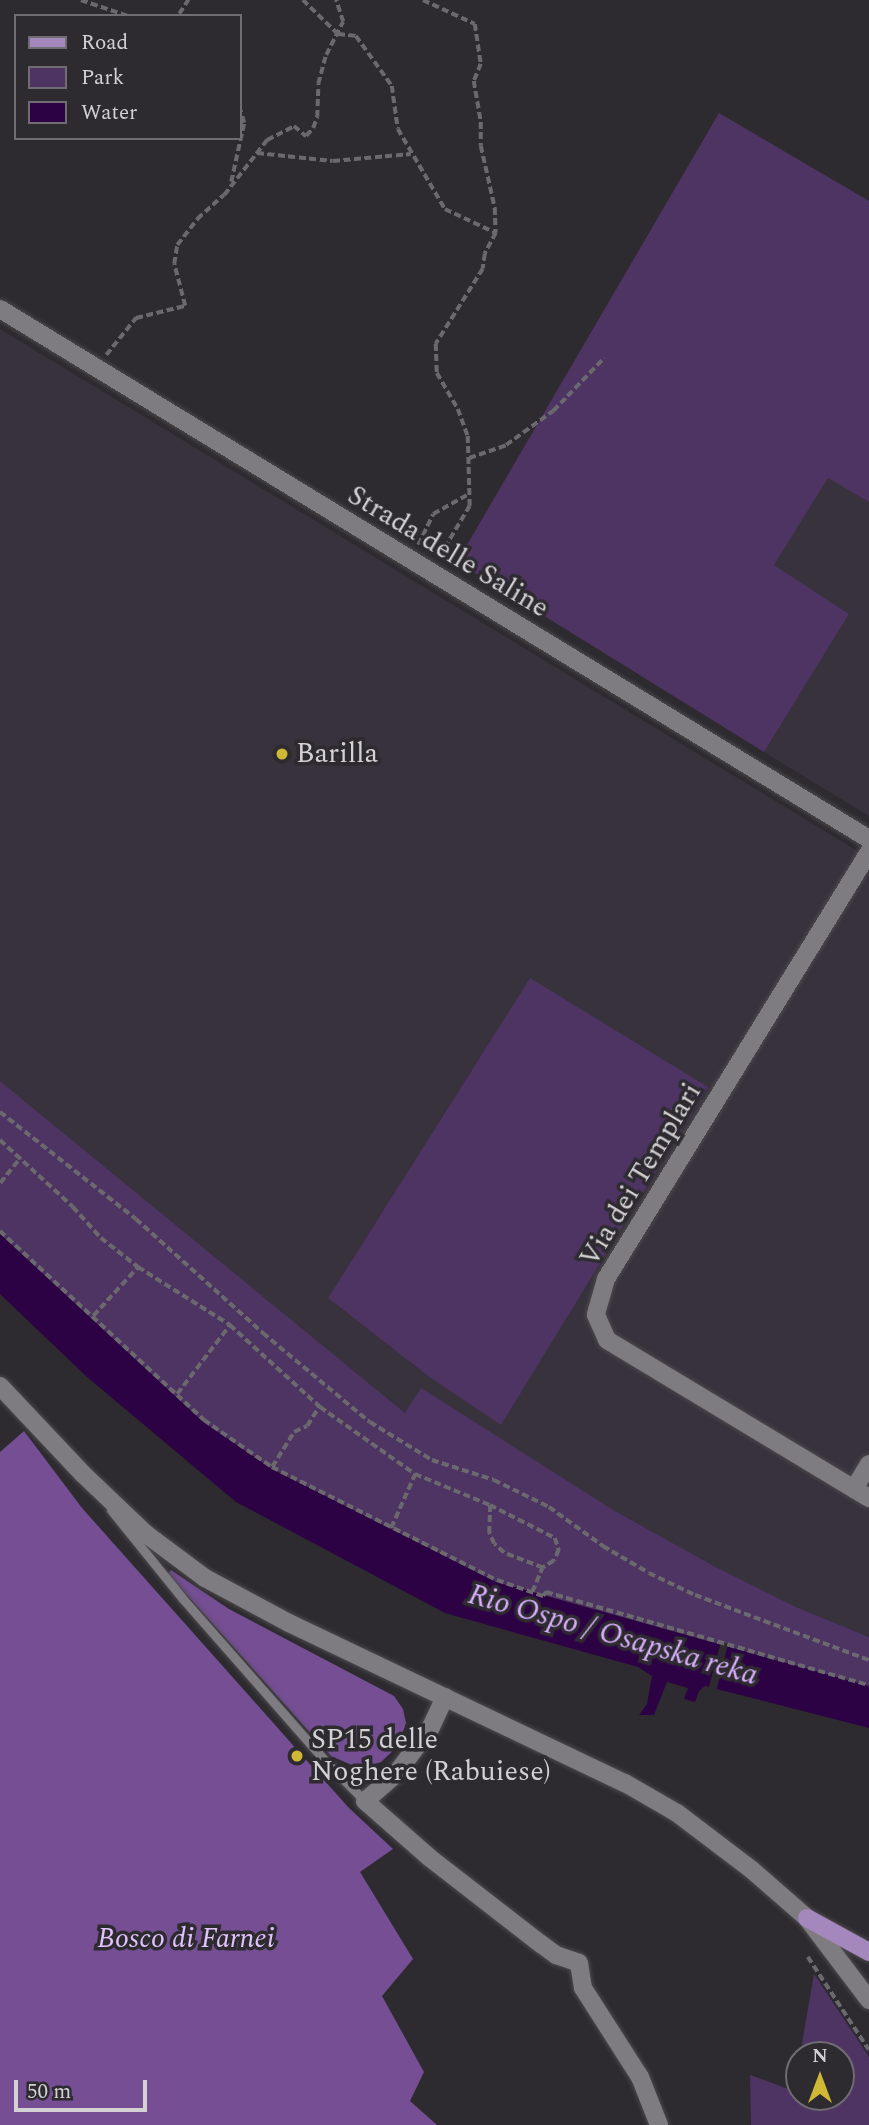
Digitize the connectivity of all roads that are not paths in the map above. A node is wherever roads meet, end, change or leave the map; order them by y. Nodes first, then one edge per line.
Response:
1 (0, 309) edge
2 (869, 839) edge
3 (869, 852) edge
4 (0, 1386) edge
5 (869, 1464) edge
6 (84, 1475) junction
7 (862, 1493) edge
8 (444, 1697) junction
9 (365, 1801) junction
10 (807, 1918) junction
11 (869, 1952) edge
12 (869, 2000) edge
13 (659, 2125) edge

1 - 2 street, Strada delle Saline
3 - 7 street, Via dei Templari
4 - 6 street
5 - 7 street
6 - 8 street
6 - 9 lane
8 - 9 street
8 - 10 street
9 - 13 street
10 - 11 main road
10 - 12 street

